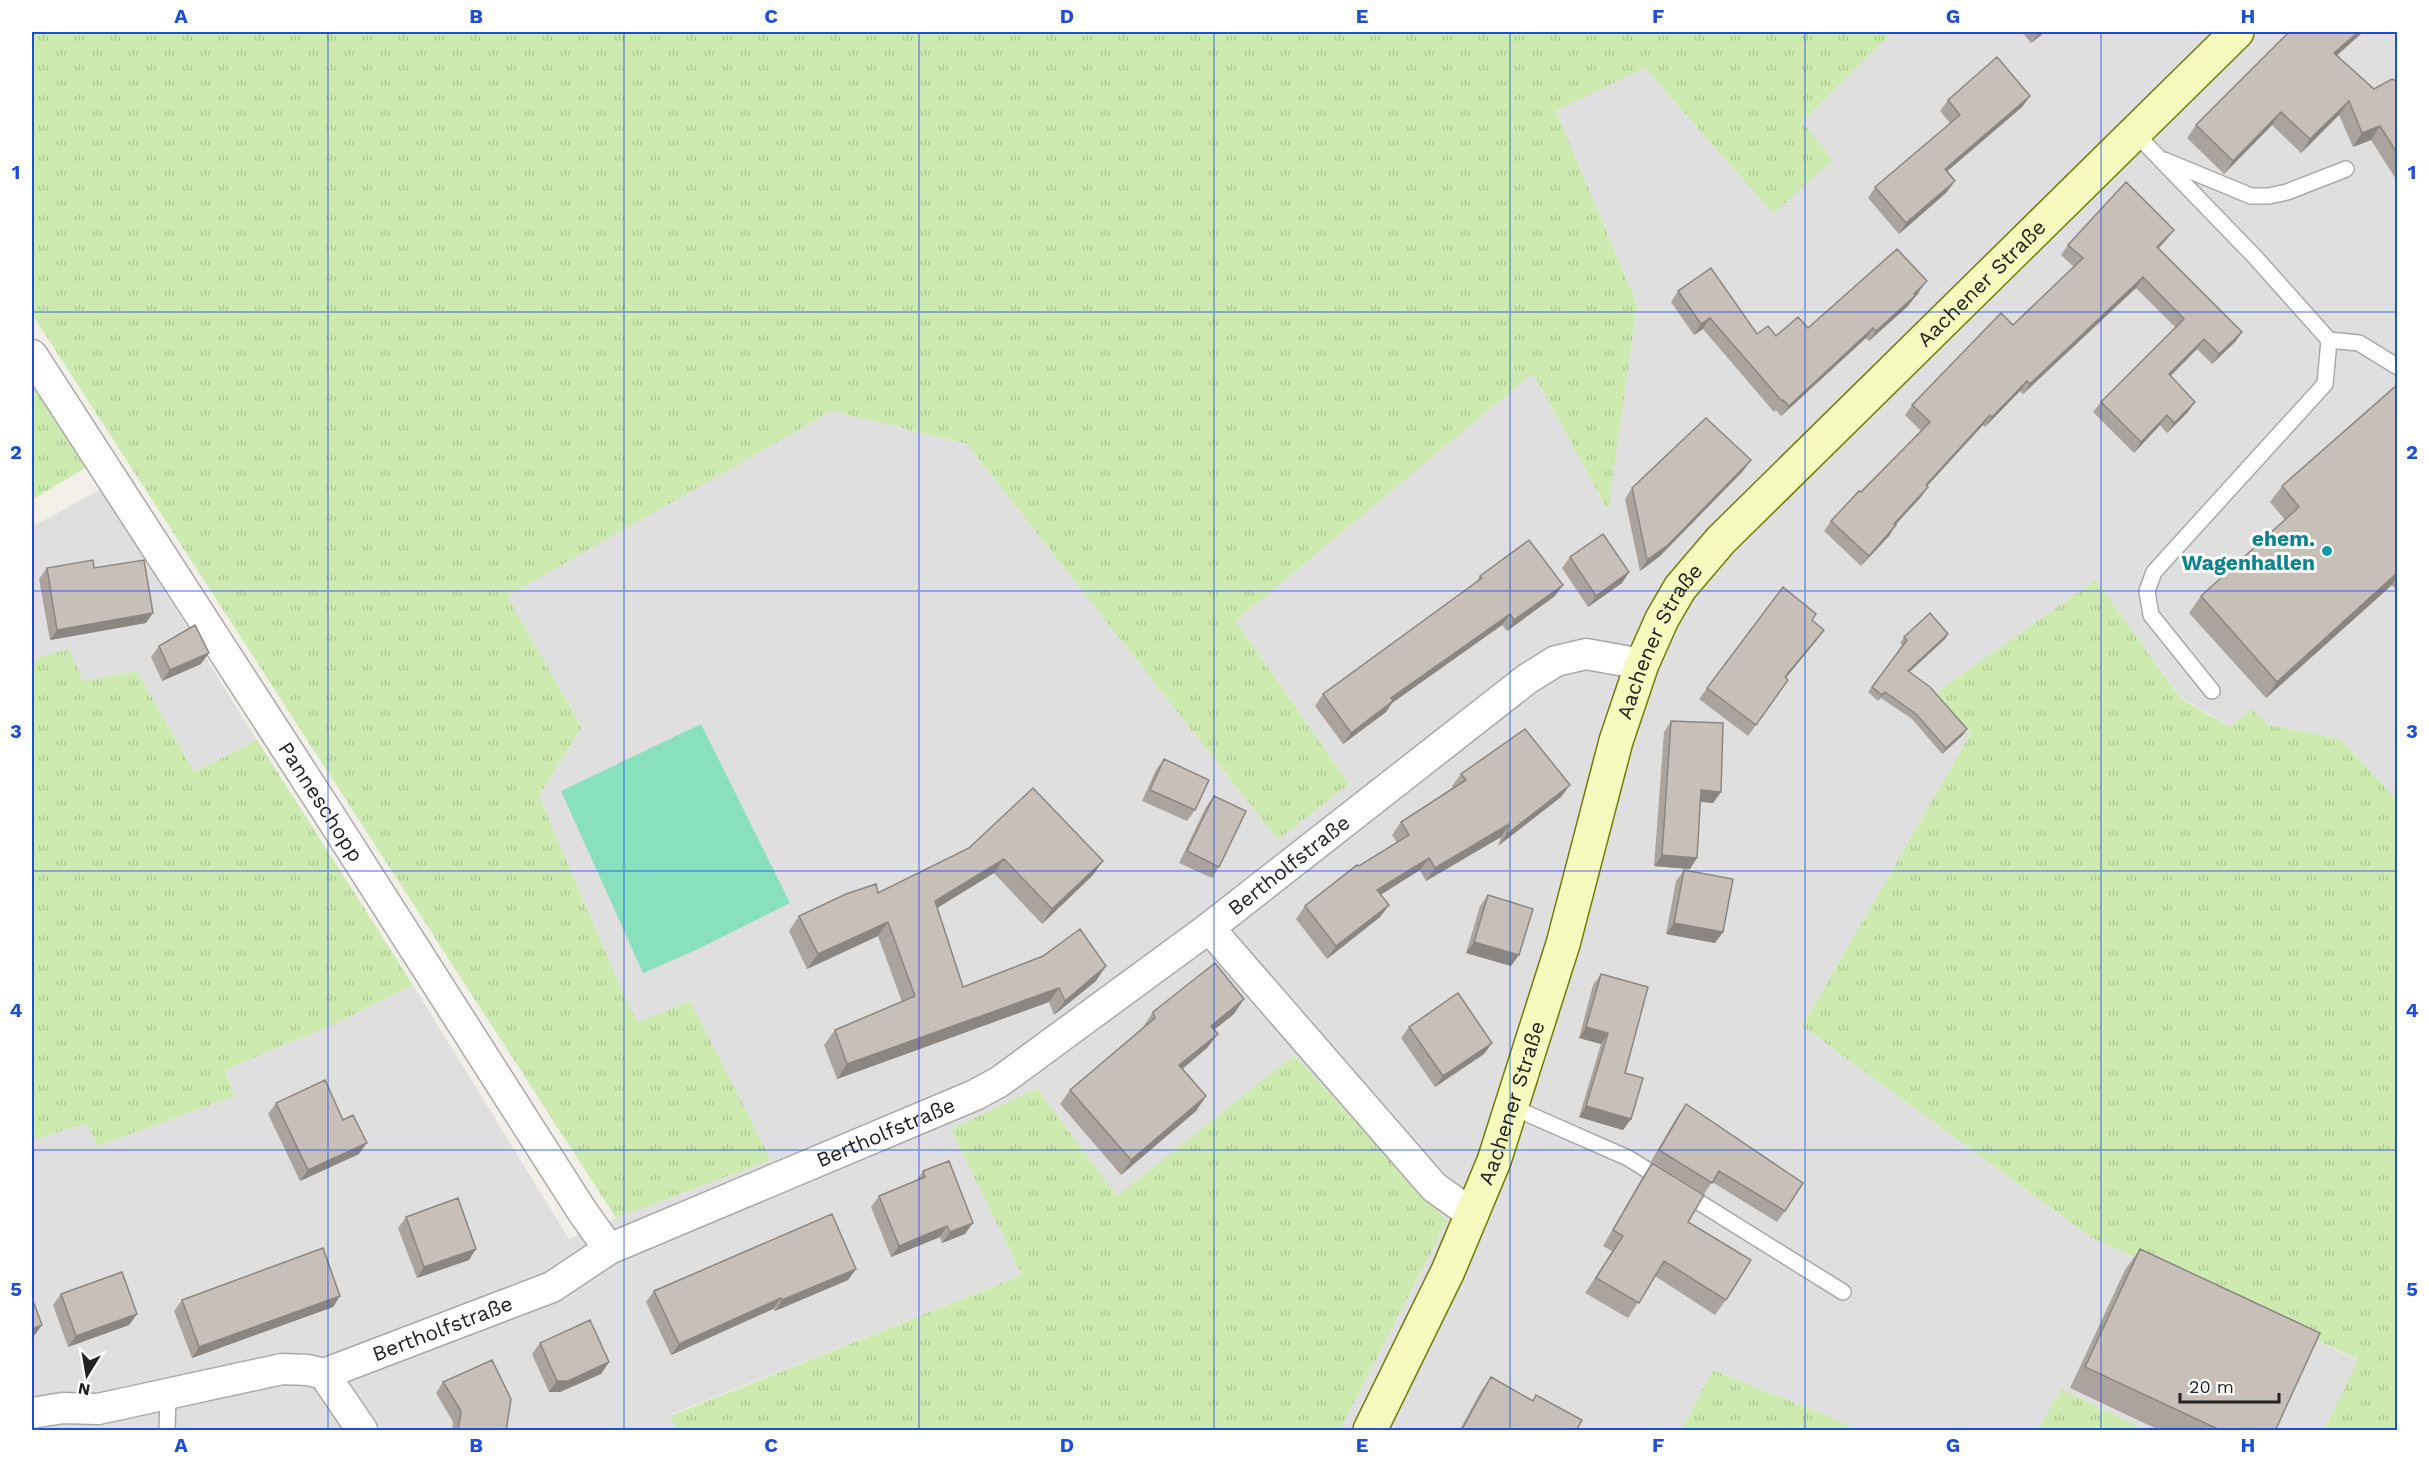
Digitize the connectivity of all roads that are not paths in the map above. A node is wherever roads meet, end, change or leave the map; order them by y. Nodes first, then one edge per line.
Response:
1 (2237, 32) edge
2 (2134, 132) junction
3 (2158, 158) junction
4 (2346, 169) dead end
5 (2329, 340) junction
6 (32, 355) edge
7 (2397, 367) edge
8 (1642, 664) junction
9 (2212, 691) dead end
10 (1209, 927) junction
11 (1512, 1107) junction
12 (1473, 1215) junction
13 (609, 1249) junction
14 (1843, 1292) dead end
15 (324, 1374) junction
16 (168, 1394) junction
17 (32, 1413) edge
18 (167, 1431) edge
19 (363, 1431) edge
20 (1370, 1431) edge

1 - 2 street, Aachener Straße
2 - 3 lane
2 - 8 street, Aachener Straße
3 - 4 lane
3 - 5 lane
5 - 7 lane
5 - 9 lane
6 - 13 street, Panneschopp
8 - 10 street, Bertholfstraße
8 - 11 street, Aachener Straße
10 - 12 street
10 - 13 street, Bertholfstraße
11 - 12 street, Aachener Straße
11 - 14 lane
12 - 20 street, Aachener Straße
13 - 15 street, Bertholfstraße
15 - 16 street, Bertholfstraße
15 - 19 street
16 - 17 street, Bertholfstraße
16 - 18 lane

